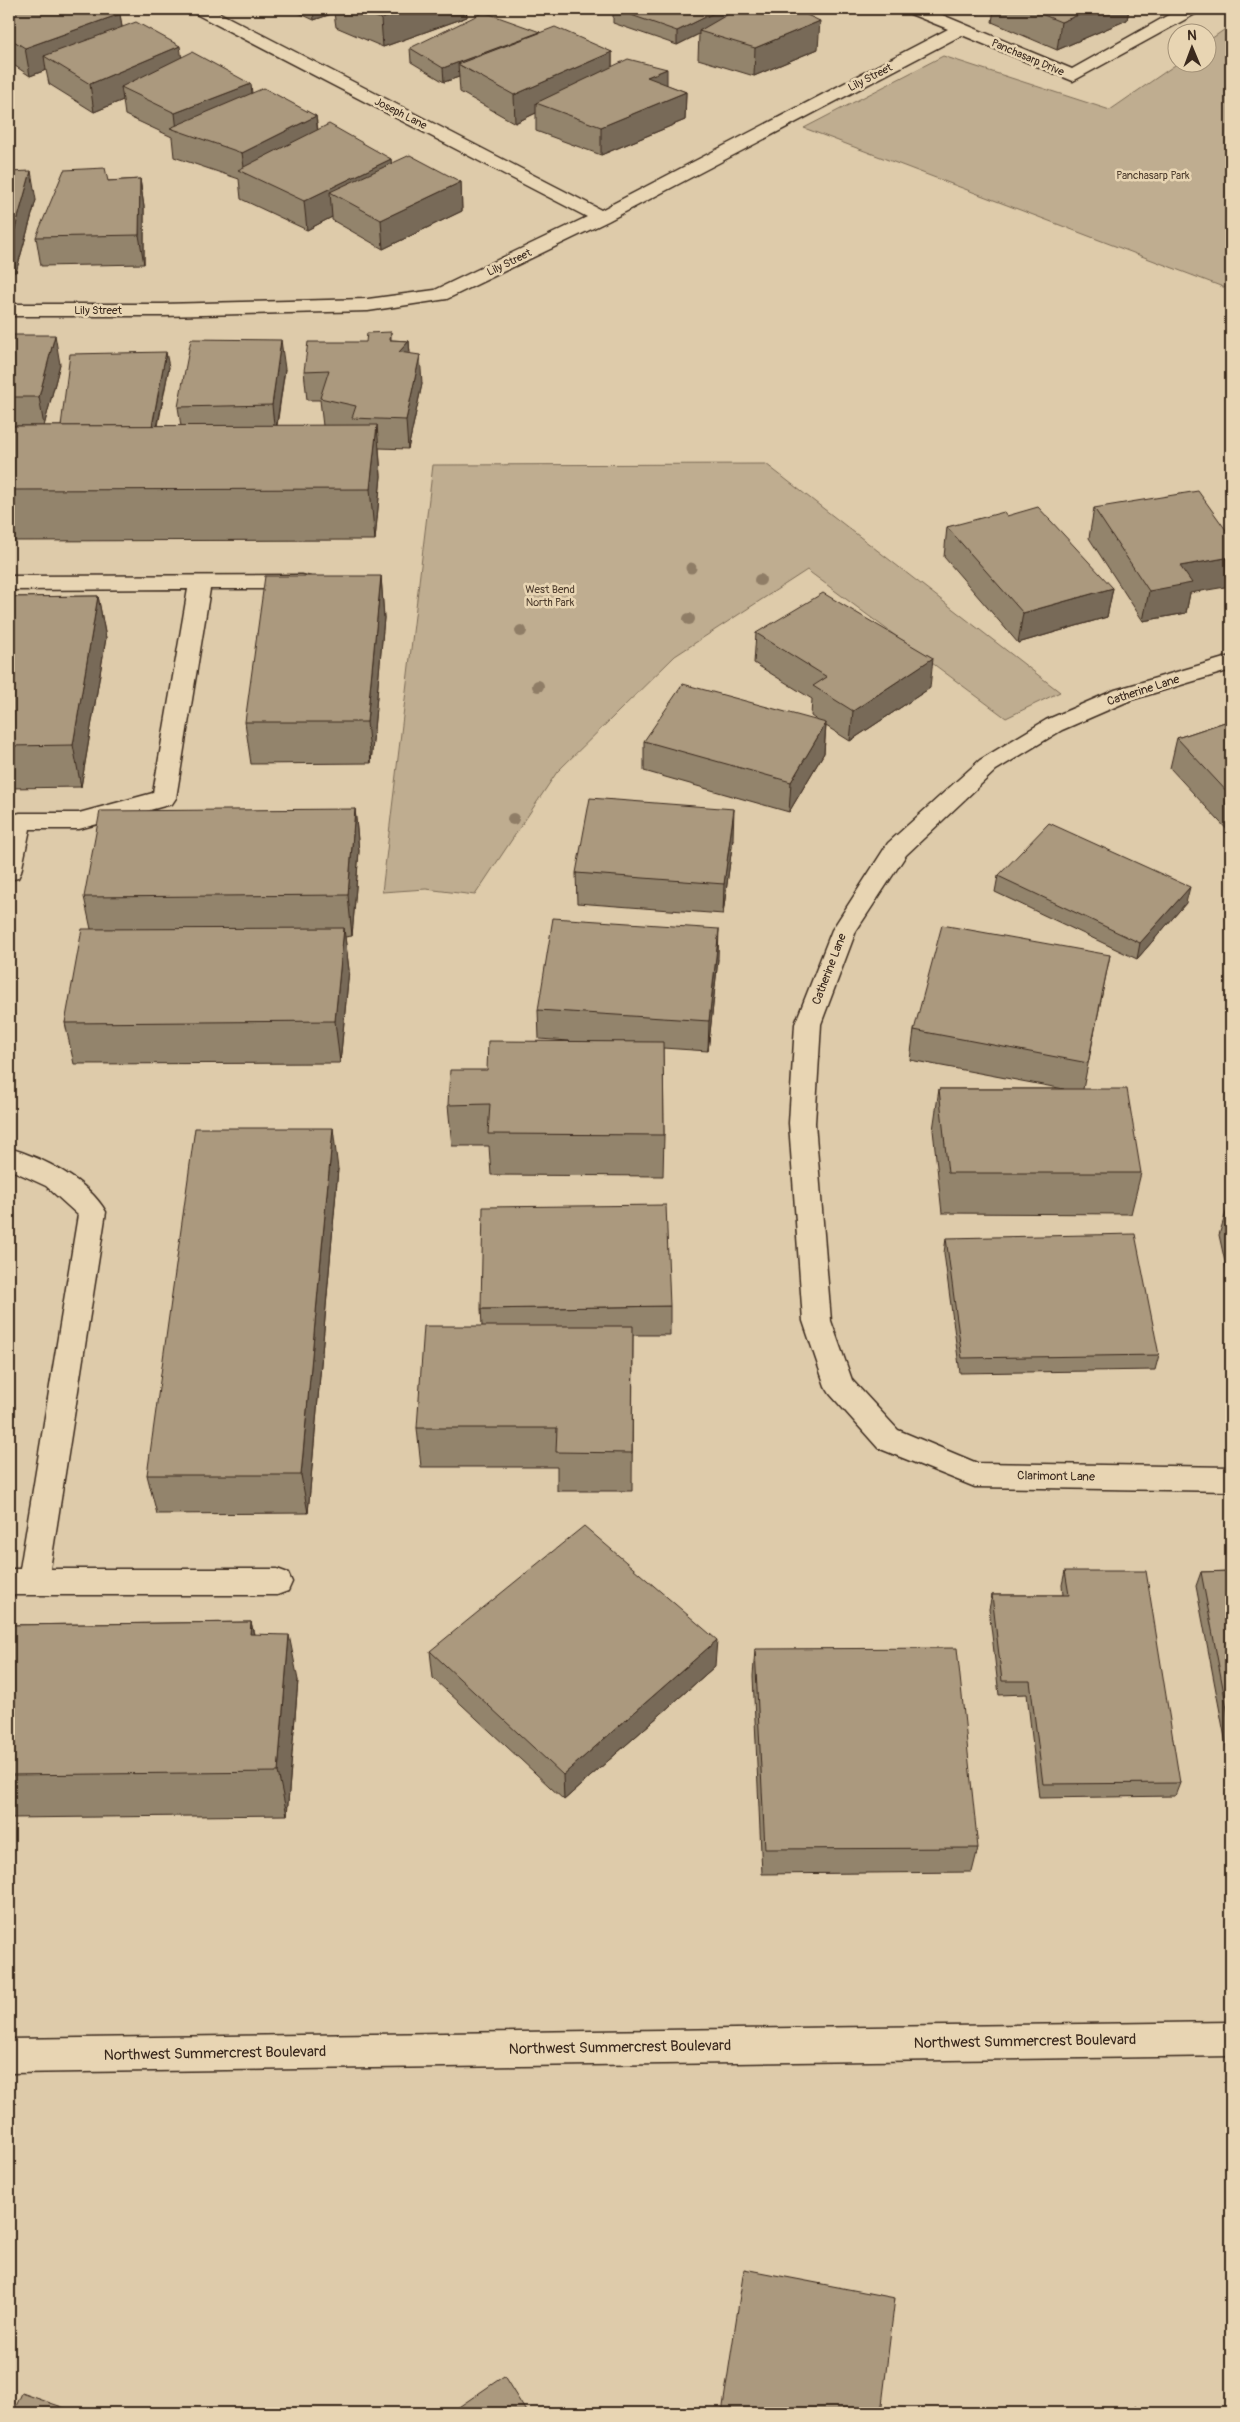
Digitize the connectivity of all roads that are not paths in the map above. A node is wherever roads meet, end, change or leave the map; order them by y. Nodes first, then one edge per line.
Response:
1 (200, 9) edge
2 (914, 9) edge
3 (1190, 9) edge
4 (962, 29) junction
5 (601, 217) junction
6 (9, 310) edge
7 (325, 582) edge
8 (9, 583) edge
9 (200, 583) junction
10 (1231, 663) edge
11 (9, 872) edge
12 (9, 1158) edge
13 (888, 1440) joint
14 (1231, 1479) edge
15 (21, 1582) edge
16 (277, 1582) dead end
17 (1231, 2038) edge
18 (9, 2056) edge

1 - 5 street, Joseph Lane
2 - 4 street, Panchasarp Drive
3 - 4 street, Panchasarp Drive
4 - 5 street, Lily Street
5 - 6 street, Lily Street
7 - 9 street
8 - 9 street
9 - 11 street
10 - 13 street, Catherine Lane
12 - 15 street
13 - 14 street, Clarimont Lane
15 - 16 street
17 - 18 street, Northwest Summercrest Boulevard

